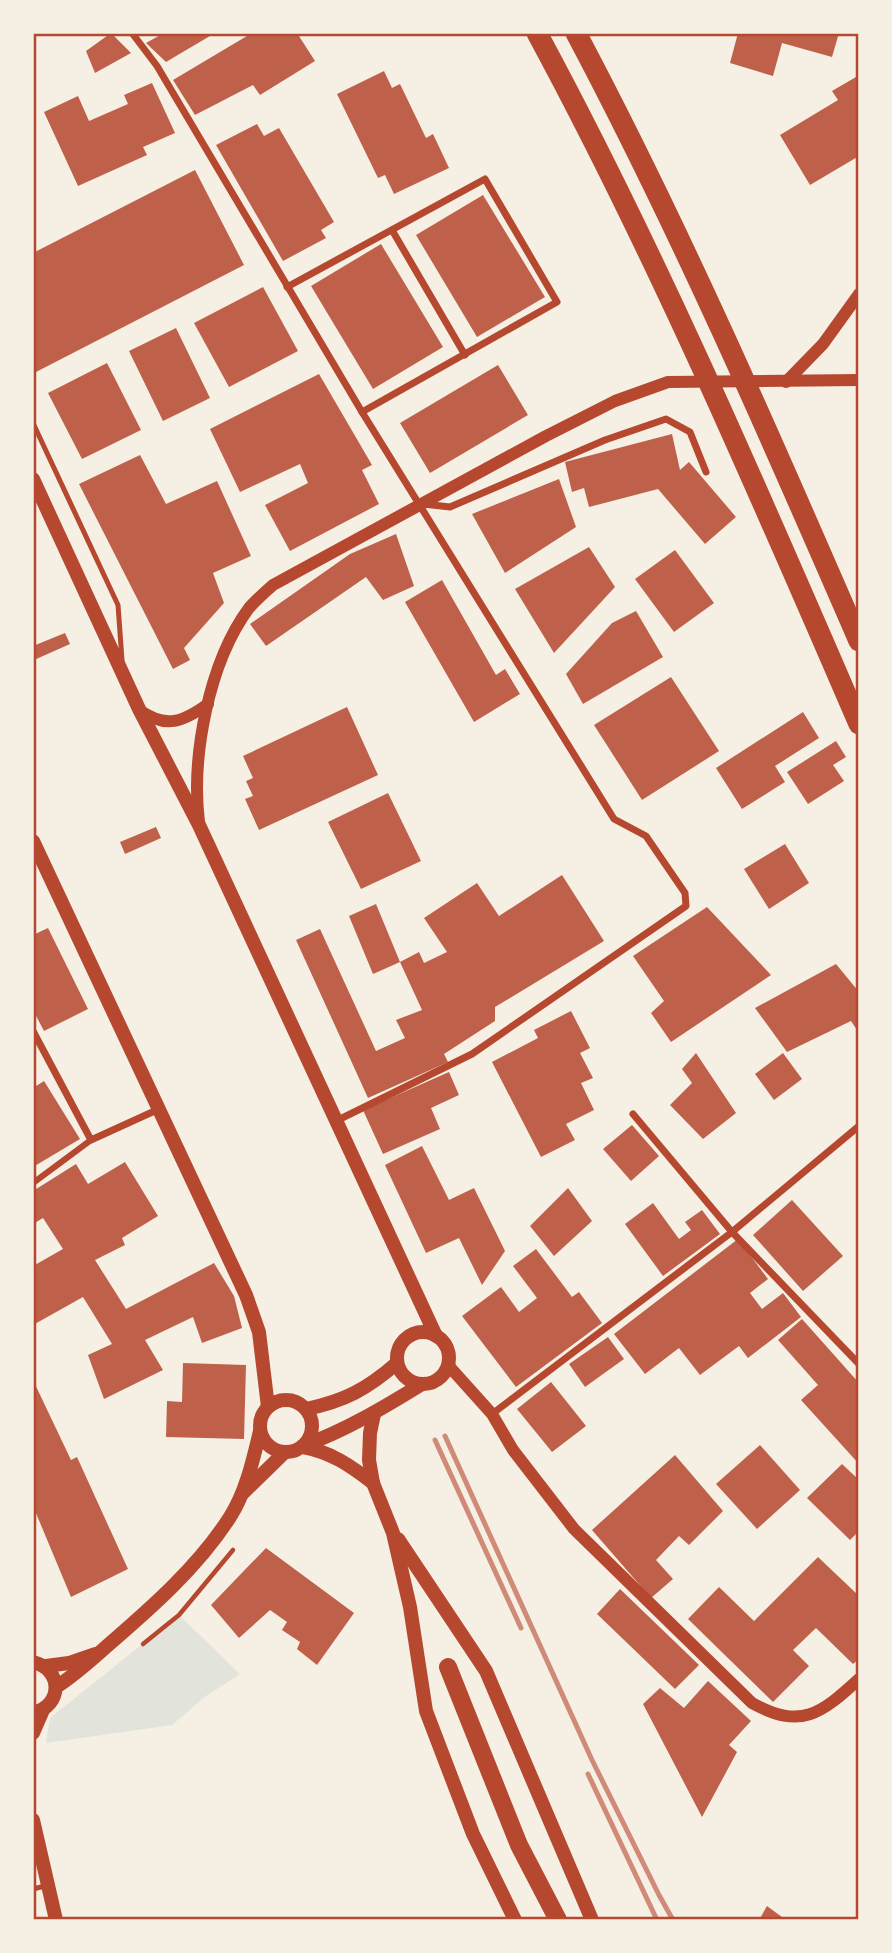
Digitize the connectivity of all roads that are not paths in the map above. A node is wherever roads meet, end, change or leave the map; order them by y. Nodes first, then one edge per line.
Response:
1 (132, 33) edge
2 (537, 33) edge
3 (576, 33) edge
4 (392, 230) junction
5 (286, 287) junction
6 (859, 294) edge
7 (466, 355) junction
8 (859, 380) edge
9 (786, 382) junction
10 (362, 412) junction
11 (33, 423) edge
12 (706, 472) dead end
13 (33, 479) edge
14 (419, 504) junction
15 (859, 641) edge
16 (122, 674) junction
17 (208, 704) junction
18 (139, 709) junction
19 (859, 724) edge
20 (200, 825) junction
21 (33, 841) edge
22 (33, 1031) edge
23 (160, 1109) junction
24 (633, 1114) dead end
25 (338, 1120) junction
26 (859, 1126) edge
27 (91, 1140) junction
28 (33, 1183) edge
29 (732, 1231) junction
30 (436, 1336) junction
31 (397, 1363) junction
32 (859, 1364) edge
33 (448, 1366) junction
34 (422, 1384) junction
35 (268, 1407) junction
36 (306, 1409) junction
37 (374, 1414) junction
38 (492, 1414) junction
39 (260, 1431) junction
40 (301, 1446) junction
41 (285, 1452) junction
42 (373, 1483) junction
43 (242, 1494) junction
44 (393, 1532) junction
45 (99, 1653) junction
46 (40, 1664) edge
47 (447, 1667) dead end
48 (859, 1679) edge
49 (57, 1687) junction
50 (38, 1711) edge
51 (33, 1733) edge
52 (33, 1819) edge
53 (41, 1887) edge
54 (56, 1920) edge
55 (515, 1920) edge
56 (558, 1920) edge
57 (592, 1920) edge

1 - 5 street
2 - 19 highway
3 - 15 highway
4 - 5 street
4 - 7 street
4 - 7 street
5 - 10 street
6 - 9 street
7 - 10 street
8 - 9 street
9 - 14 street
10 - 14 street
11 - 16 lane
12 - 14 street
13 - 16 main road
14 - 17 street
14 - 25 street
16 - 18 main road
17 - 18 street
17 - 20 street
18 - 20 main road
20 - 25 main road
21 - 23 main road
22 - 27 street
23 - 27 street
23 - 35 main road
24 - 29 street
25 - 30 main road
26 - 29 street
27 - 28 street
29 - 32 street
29 - 38 street
30 - 31 main road
30 - 33 main road
31 - 34 main road
31 - 36 main road
33 - 34 main road
33 - 38 street
34 - 37 main road
35 - 36 main road
35 - 39 main road
36 - 40 main road
37 - 40 main road
37 - 42 main road
38 - 48 street
39 - 41 main road
39 - 43 main road
40 - 41 main road
40 - 42 main road
41 - 43 main road
42 - 44 main road
43 - 45 main road
44 - 55 main road
44 - 57 main road
45 - 46 main road
45 - 49 main road
46 - 49 main road
47 - 56 main road
49 - 50 main road
50 - 51 main road
52 - 53 main road
53 - 54 main road

